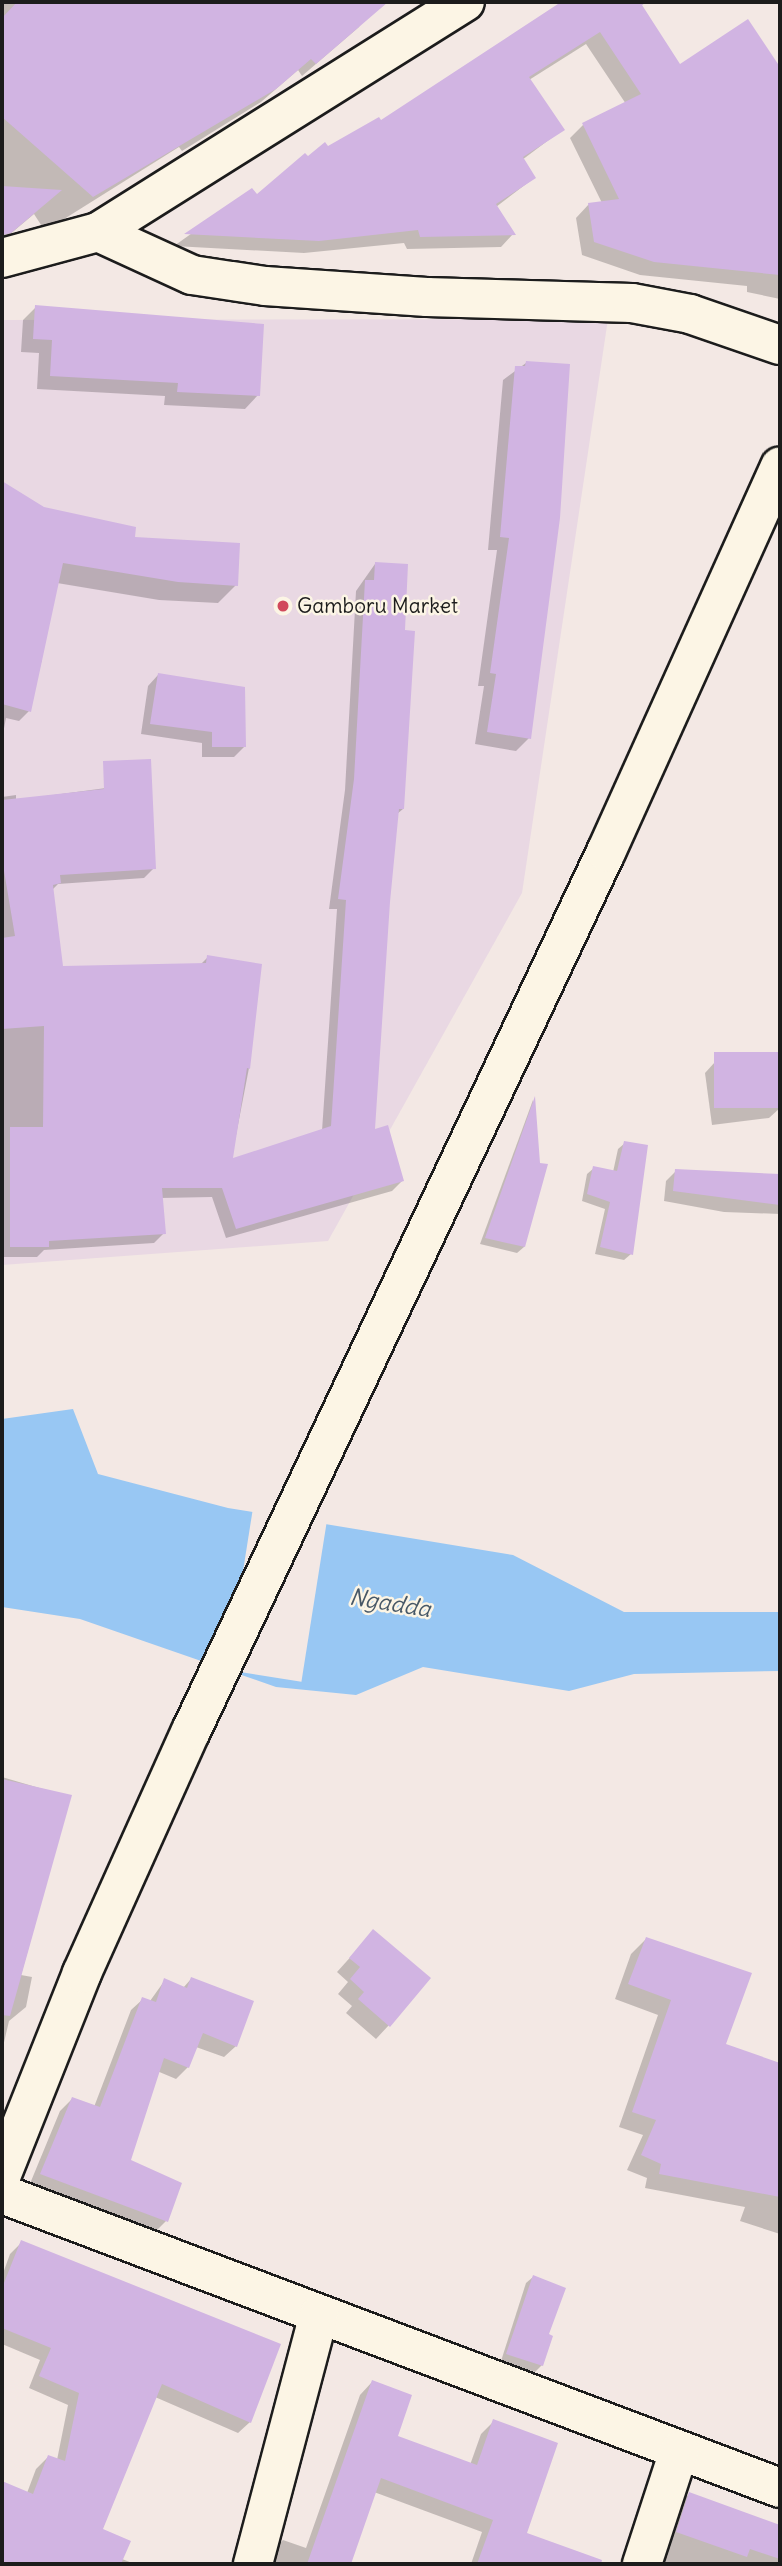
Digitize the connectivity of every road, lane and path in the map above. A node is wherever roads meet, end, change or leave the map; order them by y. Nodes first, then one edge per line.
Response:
1 (465, 2) edge
2 (98, 232) junction
3 (2, 258) edge
4 (780, 345) edge
5 (780, 466) edge
6 (2, 2175) edge
7 (2, 2194) edge
8 (319, 2315) junction
9 (678, 2451) junction
10 (780, 2488) edge
11 (253, 2564) edge
12 (642, 2564) edge

1 - 2 street
2 - 3 street
2 - 4 street
5 - 6 street
7 - 8 street
8 - 9 street
8 - 11 street
9 - 10 street
9 - 12 street

